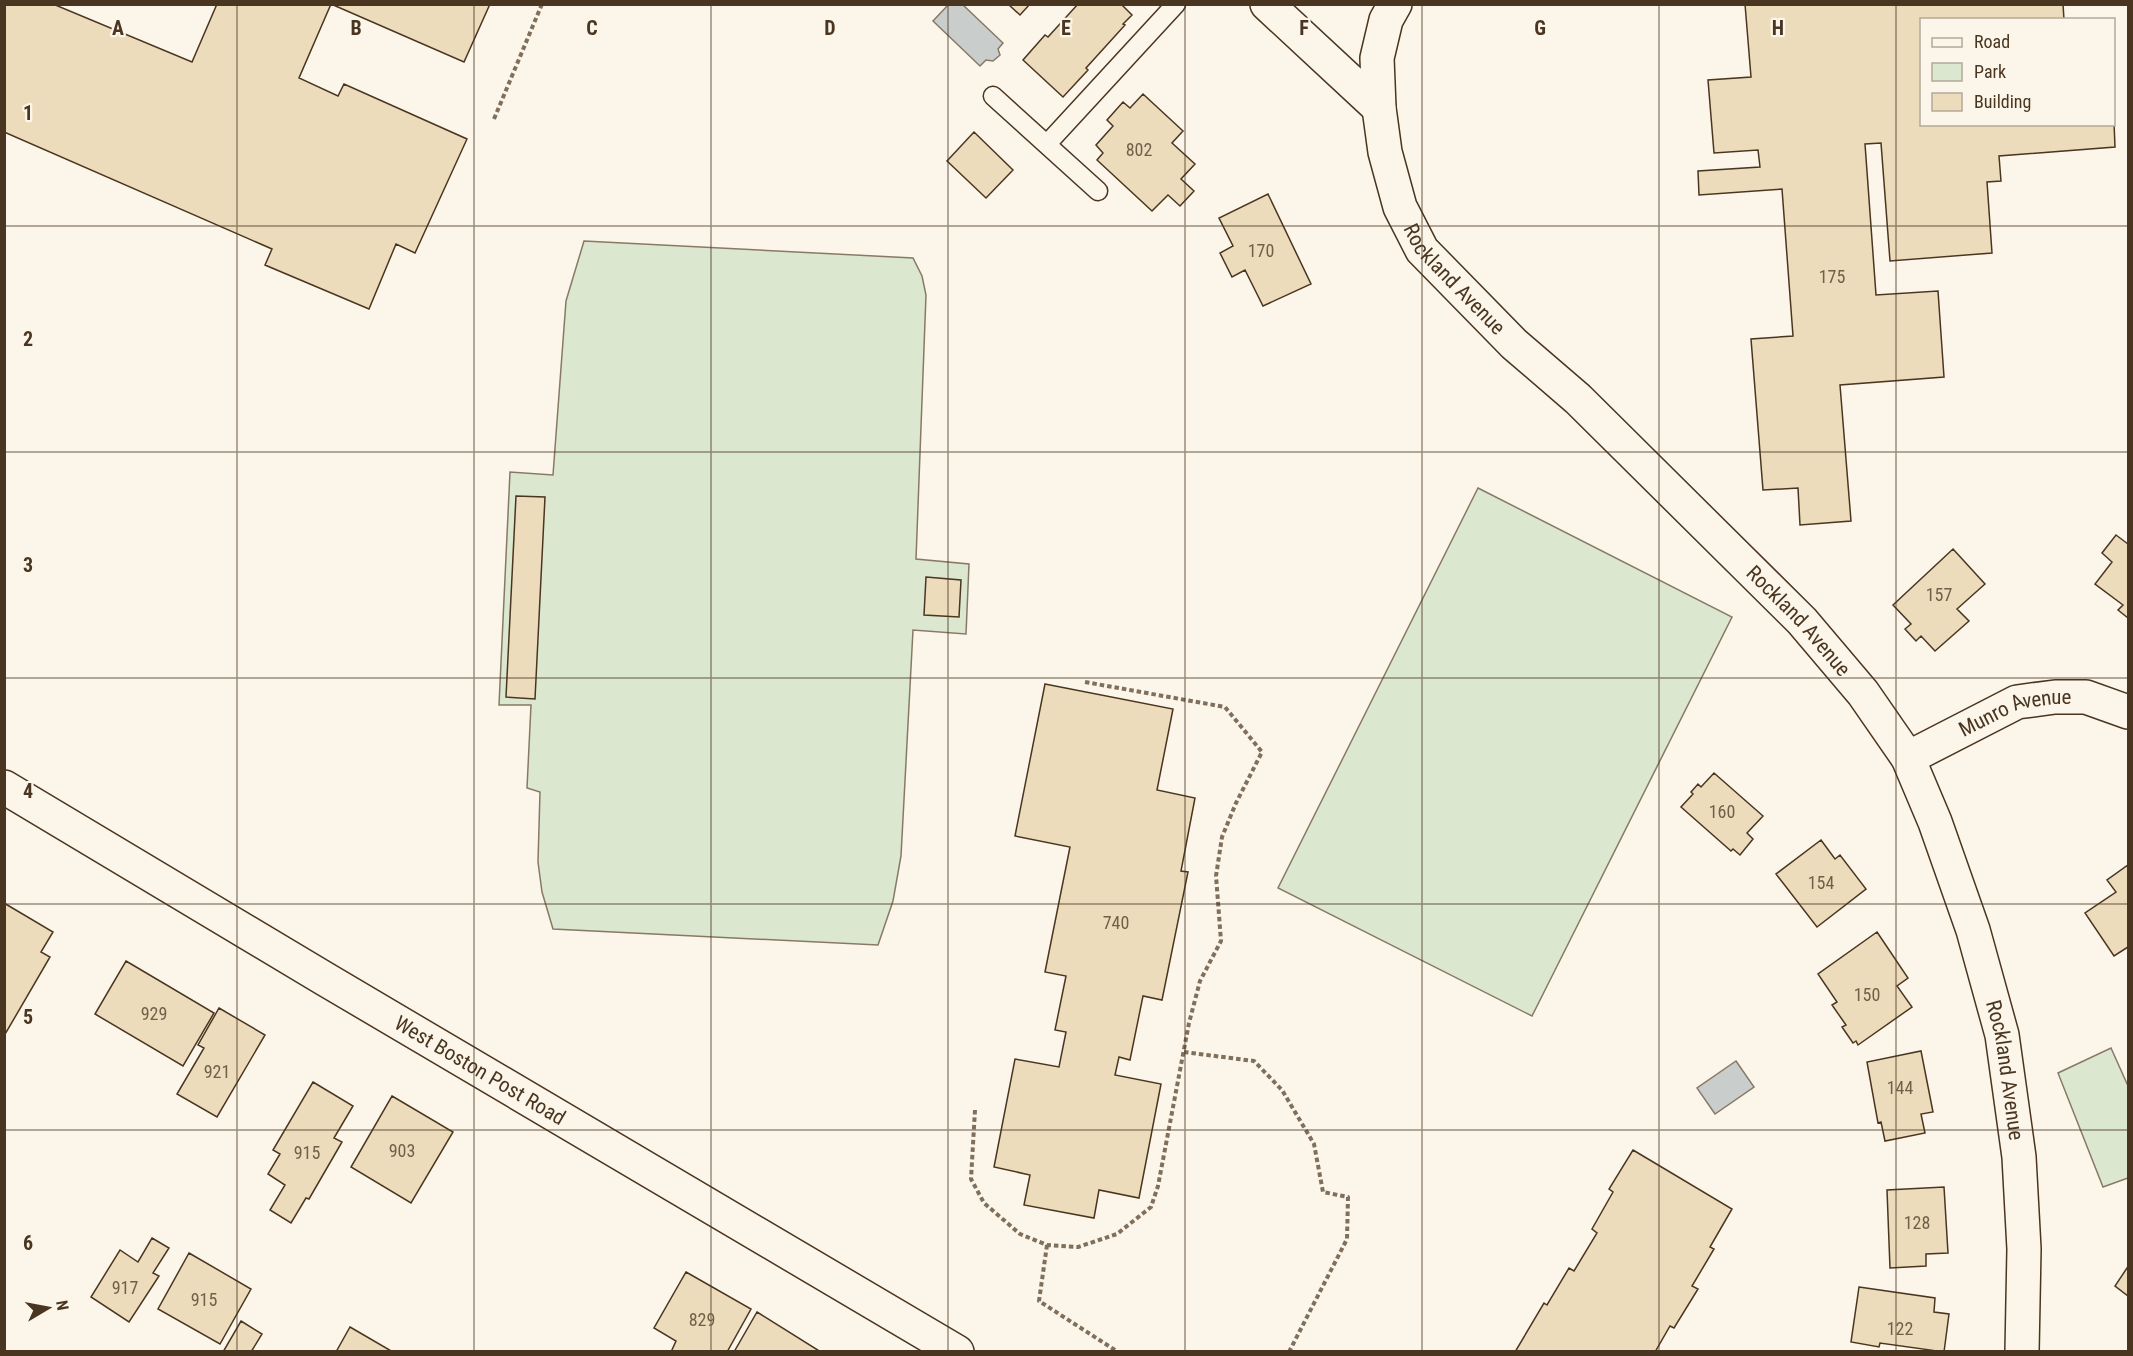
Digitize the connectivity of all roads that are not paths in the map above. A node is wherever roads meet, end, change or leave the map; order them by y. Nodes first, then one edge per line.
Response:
1 (1176, 4) edge
2 (1267, 4) edge
3 (1395, 4) edge
4 (993, 96) dead end
5 (1379, 108) junction
6 (1047, 144) junction
7 (1098, 191) dead end
8 (2128, 712) edge
9 (1908, 758) junction
10 (4, 787) edge
11 (957, 1352) edge
12 (2022, 1352) edge

1 - 6 lane
2 - 5 street
3 - 5 street, Rockland Avenue
4 - 6 lane
5 - 9 street, Rockland Avenue
6 - 7 lane
8 - 9 street, Munro Avenue
9 - 12 street, Rockland Avenue
10 - 11 street, West Boston Post Road

